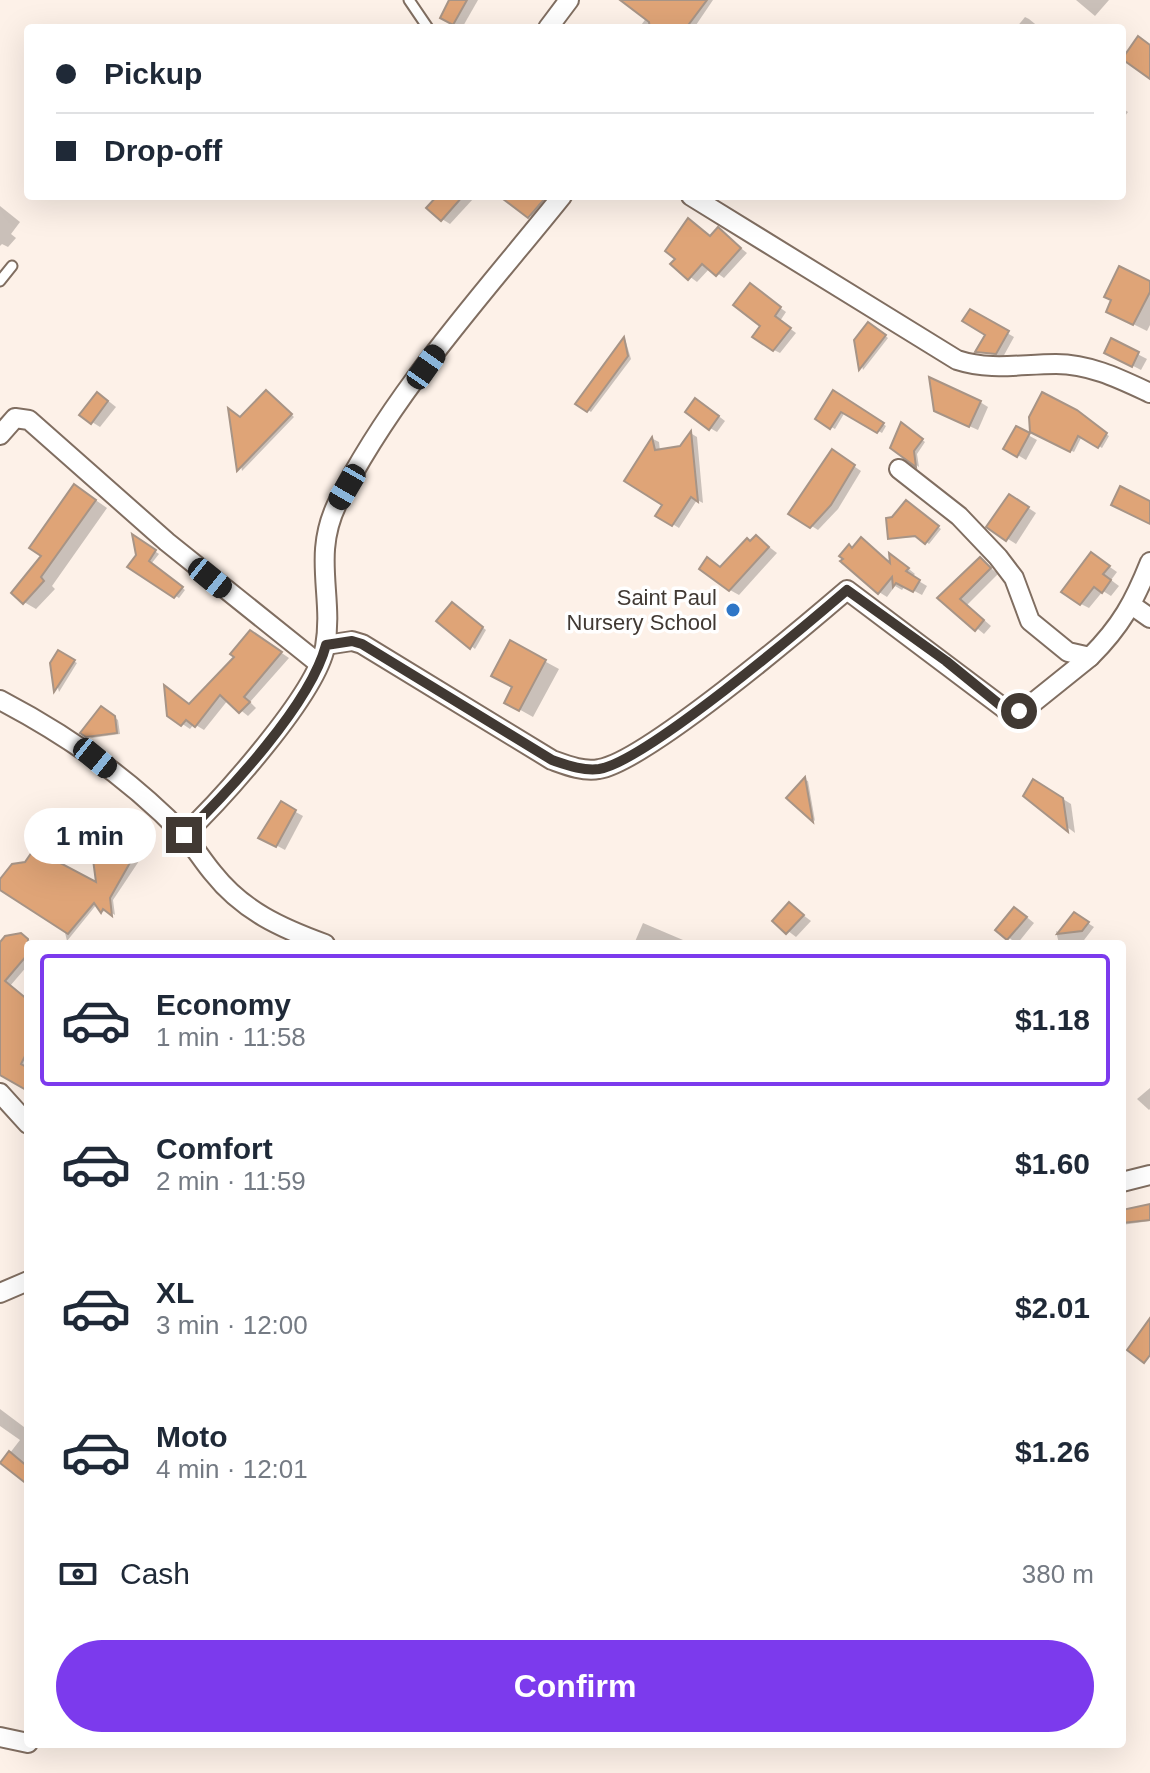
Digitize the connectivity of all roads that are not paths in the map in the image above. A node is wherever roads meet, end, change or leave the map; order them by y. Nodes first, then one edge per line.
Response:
1 (409, 0) edge
2 (569, 0) edge
3 (425, 24) edge
4 (551, 24) edge
5 (559, 200) edge
6 (697, 200) edge
7 (12, 266) dead end
8 (0, 281) edge
9 (1150, 393) edge
10 (0, 435) edge
11 (899, 469) dead end
12 (1150, 562) edge
13 (1133, 606) junction
14 (1150, 618) edge
15 (326, 645) junction
16 (1090, 657) junction
17 (318, 663) junction
18 (0, 700) edge
19 (184, 835) junction
20 (314, 940) edge
21 (0, 1093) edge
22 (24, 1120) edge
23 (1150, 1175) edge
24 (1126, 1181) edge
25 (24, 1283) edge
26 (0, 1293) edge
27 (0, 1737) edge
28 (24, 1742) edge

1 - 3 lane
2 - 4 street
5 - 15 street
6 - 9 street
7 - 8 lane
10 - 17 street
11 - 16 street
12 - 13 street
13 - 14 street
13 - 16 street
15 - 16 street
15 - 17 street
17 - 19 street
18 - 19 street
19 - 20 street
21 - 22 street
23 - 24 street
25 - 26 street
27 - 28 street

